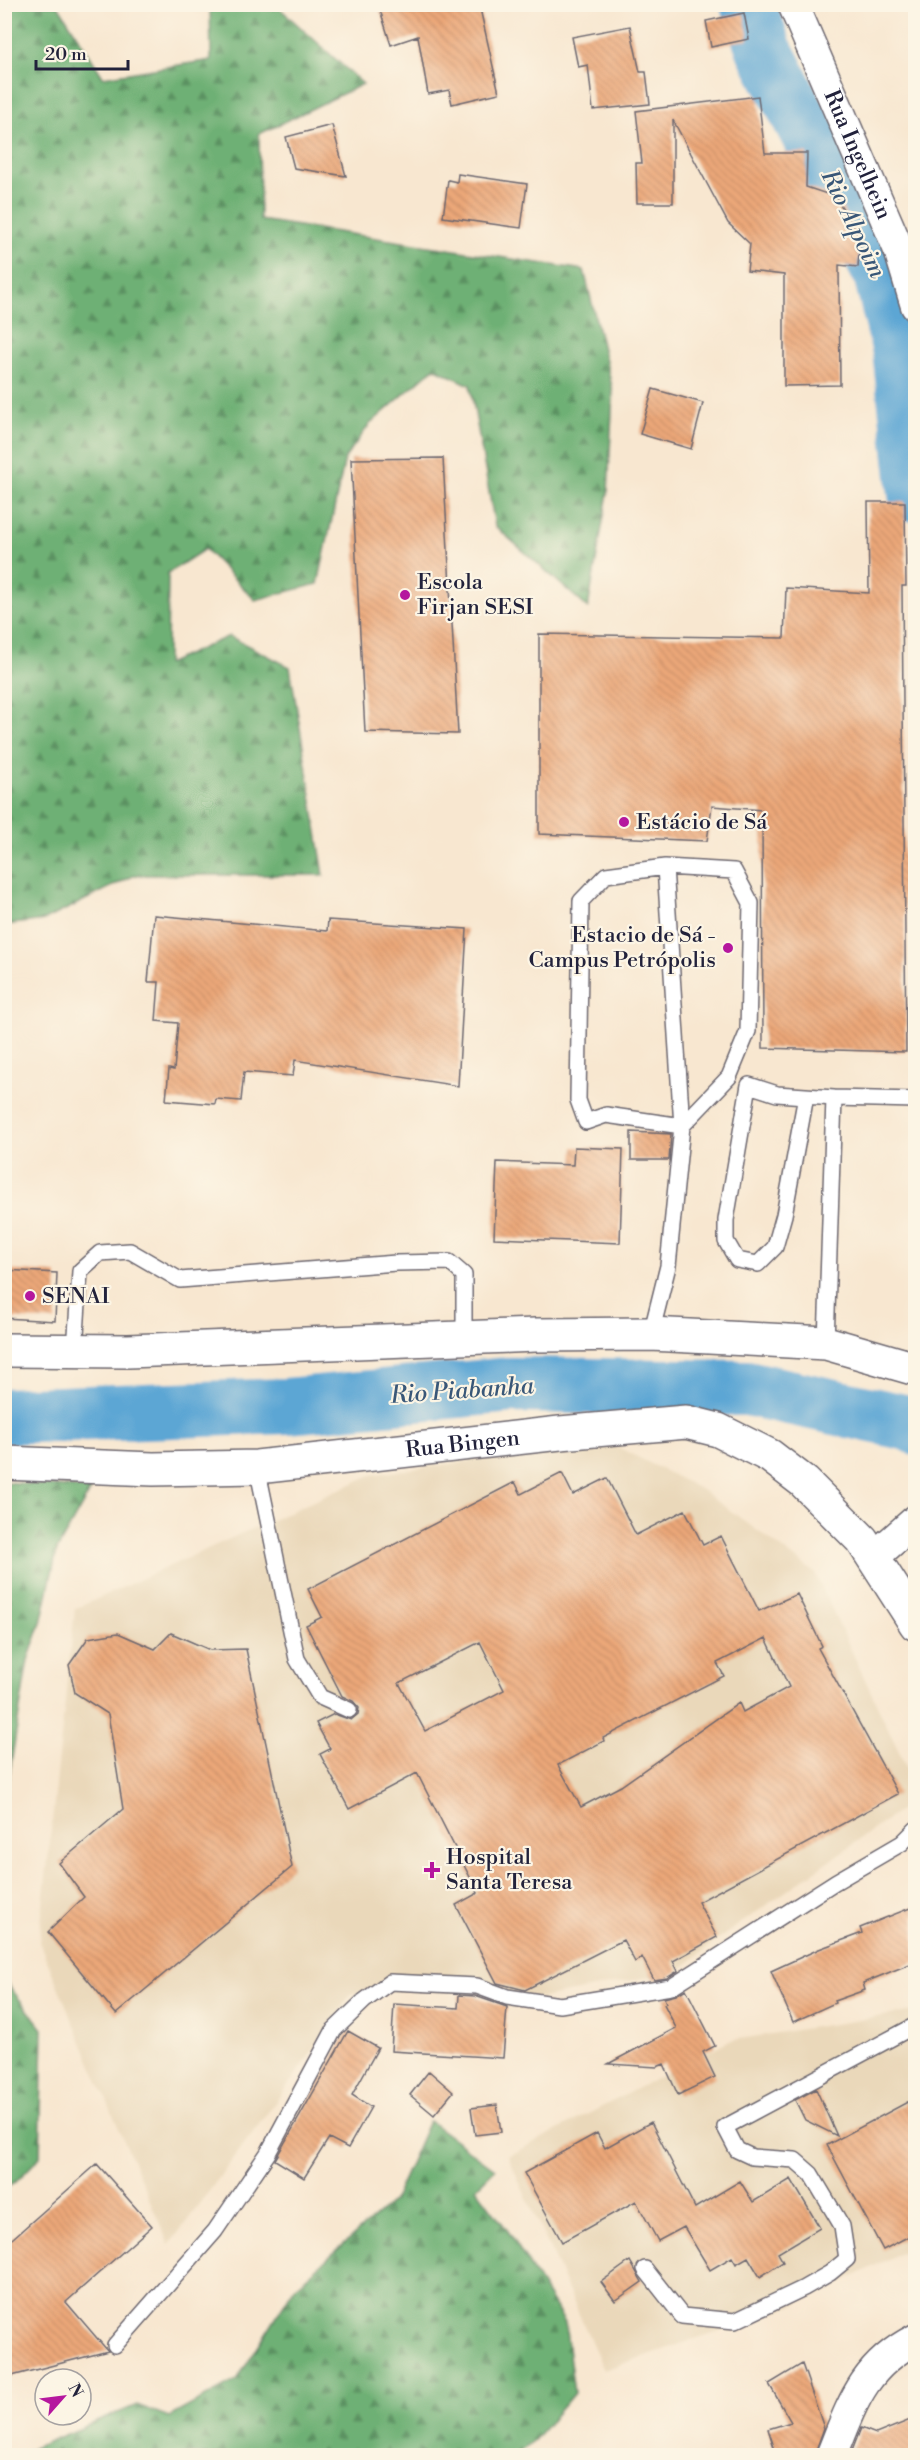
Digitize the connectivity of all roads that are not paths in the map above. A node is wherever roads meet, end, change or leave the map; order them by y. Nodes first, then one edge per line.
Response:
1 (793, 4) edge
2 (915, 306) edge
3 (665, 867) junction
4 (729, 1077) junction
5 (749, 1085) junction
6 (806, 1096) junction
7 (834, 1098) junction
8 (915, 1100) edge
9 (682, 1126) junction
10 (651, 1334) junction
11 (464, 1338) junction
12 (826, 1343) junction
13 (4, 1350) edge
14 (75, 1351) junction
15 (915, 1369) edge
16 (4, 1462) edge
17 (257, 1467) junction
18 (915, 1520) edge
19 (874, 1557) junction
20 (915, 1624) edge
21 (349, 1710) dead end
22 (915, 1829) edge
23 (915, 2025) edge
24 (645, 2269) dead end
25 (915, 2339) edge
26 (115, 2345) dead end
27 (831, 2456) edge

1 - 2 street, Rua Ingelhein
3 - 4 lane
3 - 9 lane
3 - 9 lane
4 - 5 lane
4 - 9 lane
5 - 6 lane
5 - 6 lane
6 - 7 lane
7 - 8 lane
7 - 12 lane
9 - 10 lane
10 - 11 main road
10 - 12 main road
11 - 14 main road
11 - 14 lane
12 - 15 main road
13 - 14 main road
16 - 17 main road, Rua Bingen
17 - 19 main road, Rua Bingen
17 - 21 lane
18 - 19 street
19 - 20 main road, Rua Bingen
22 - 26 lane
23 - 24 lane
25 - 27 street

